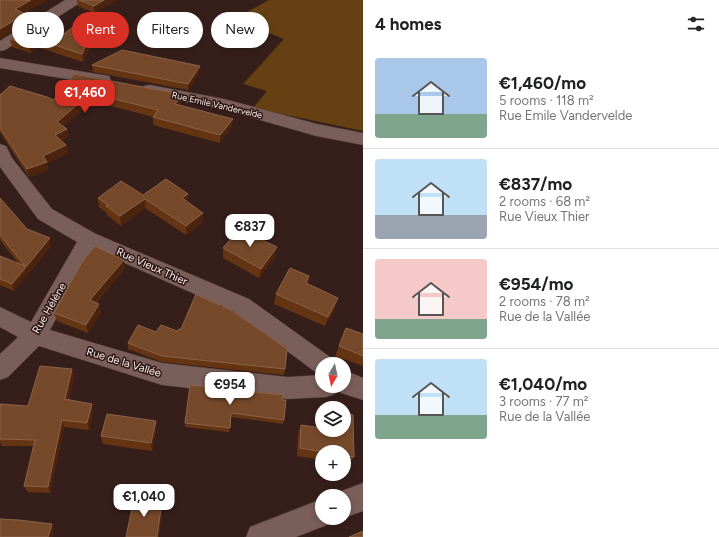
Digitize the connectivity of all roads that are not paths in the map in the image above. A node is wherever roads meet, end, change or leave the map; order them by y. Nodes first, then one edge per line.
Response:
1 (75, 0) edge
2 (0, 46) edge
3 (0, 63) edge
4 (363, 139) edge
5 (0, 150) edge
6 (89, 239) junction
7 (0, 316) edge
8 (35, 335) junction
9 (315, 359) edge
10 (0, 370) edge
11 (315, 387) edge
12 (363, 497) edge
13 (351, 501) edge
14 (315, 516) edge
15 (260, 537) edge

1 - 2 street
3 - 4 street, Rue Emile Vandervelde
5 - 6 street, Rue Vieux Thier
6 - 8 street, Rue Hélène
6 - 9 street, Rue Vieux Thier
7 - 8 street, Rue de la Vallée
8 - 10 street, Rue Hélène
8 - 11 street, Rue de la Vallée
12 - 13 street
14 - 15 street

